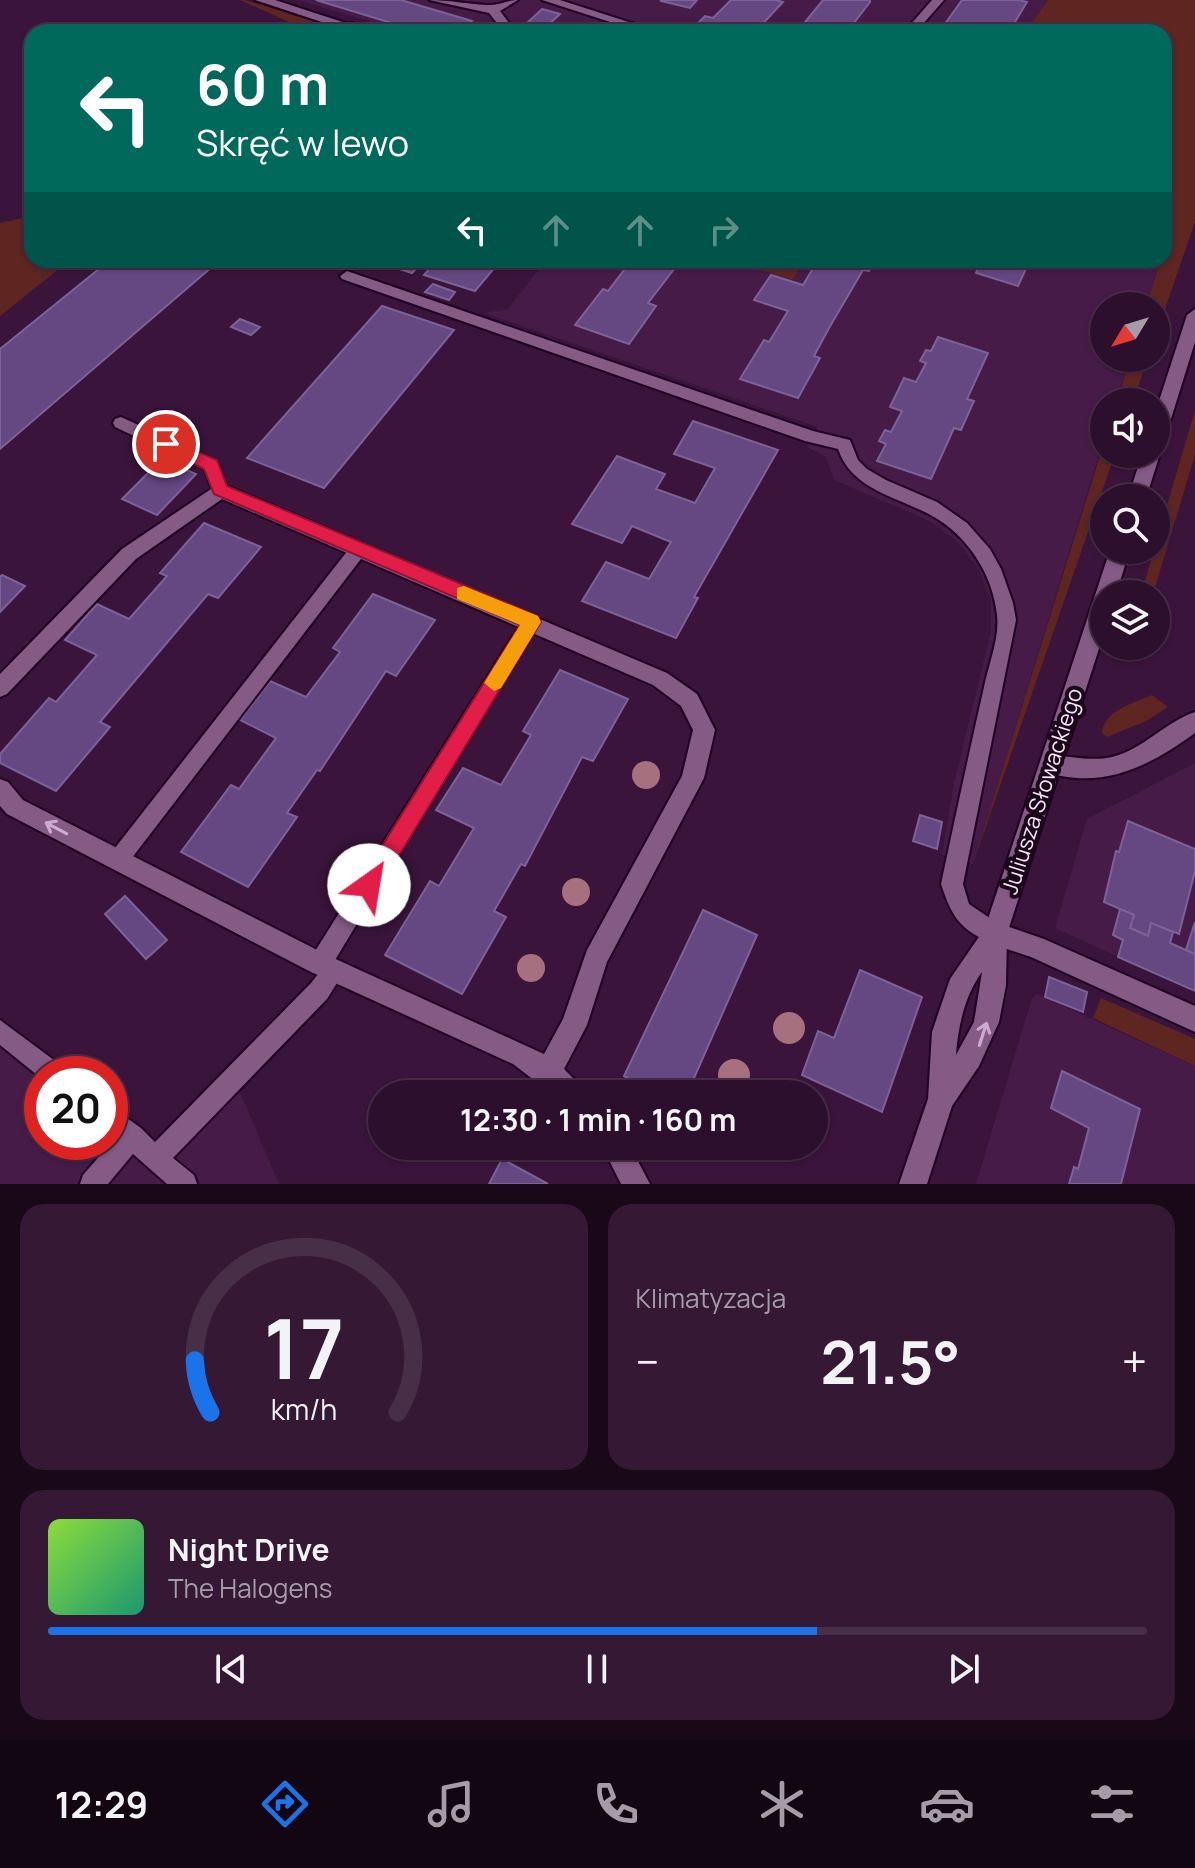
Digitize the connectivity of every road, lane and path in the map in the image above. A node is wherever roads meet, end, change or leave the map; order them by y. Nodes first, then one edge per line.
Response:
1 (261, 0) edge
2 (435, 0) edge
3 (512, 0) edge
4 (548, 0) edge
5 (938, 0) edge
6 (493, 10) junction
7 (341, 24) edge
8 (504, 24) edge
9 (628, 24) edge
10 (917, 24) edge
11 (347, 276) dead end
12 (1195, 315) edge
13 (1170, 394) edge
14 (121, 423) dead end
15 (220, 490) junction
16 (358, 550) junction
17 (531, 622) junction
18 (1090, 645) edge
19 (0, 688) edge
20 (1195, 721) edge
21 (1051, 764) junction
22 (0, 789) edge
23 (118, 860) junction
24 (995, 934) junction
25 (327, 967) junction
26 (1195, 1019) edge
27 (0, 1031) edge
28 (31, 1056) edge
29 (548, 1072) junction
30 (556, 1080) edge
31 (941, 1099) junction
32 (128, 1132) edge
33 (133, 1136) junction
34 (157, 1157) junction
35 (623, 1160) edge
36 (92, 1184) edge
37 (185, 1184) edge
38 (636, 1184) edge
39 (913, 1184) edge

1 - 7 street
2 - 6 lane
3 - 6 lane
4 - 9 lane
5 - 10 lane
6 - 8 lane
11 - 24 lane
12 - 13 street
14 - 15 lane
15 - 16 street
15 - 19 street
16 - 17 street
16 - 23 lane
17 - 25 lane
17 - 29 street
18 - 21 street, Juliusza Słowackiego
20 - 21 street
21 - 24 street, Juliusza Słowackiego
23 -> 22 street
23 - 25 street
24 - 26 street
24 - 31 street, Juliusza Słowackiego
31 -> 24 street, Juliusza Słowackiego
25 - 29 street
25 - 34 lane
27 - 28 lane
29 - 30 street
31 - 39 street, Juliusza Słowackiego
32 - 33 lane
33 - 34 lane
33 - 36 lane
34 - 37 lane
35 - 38 street

